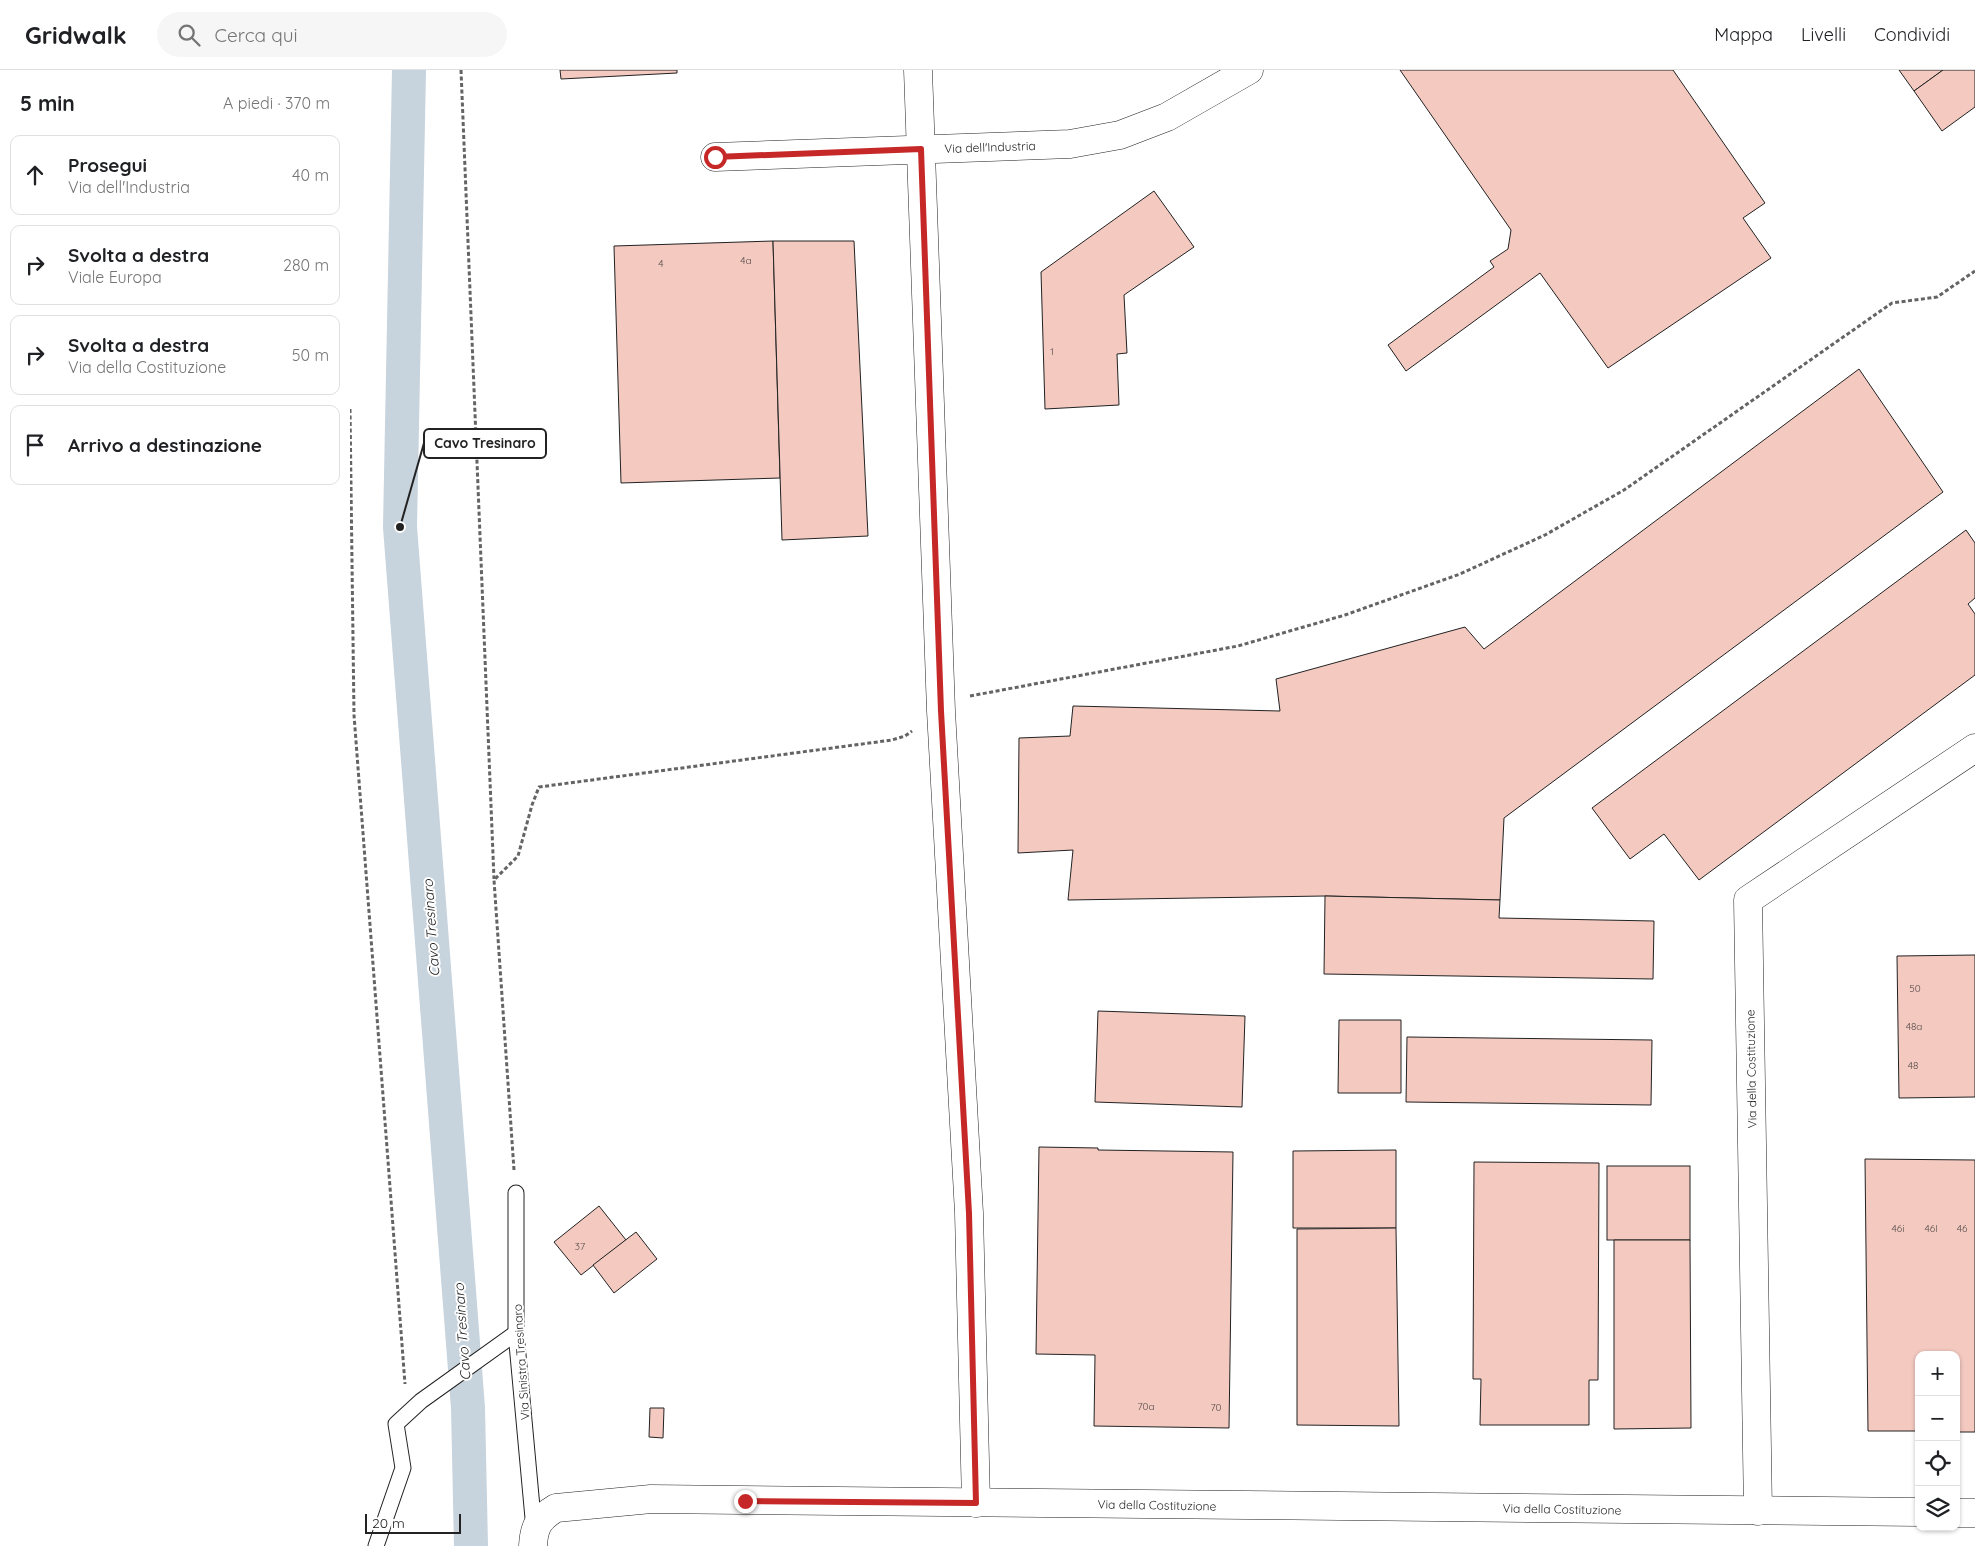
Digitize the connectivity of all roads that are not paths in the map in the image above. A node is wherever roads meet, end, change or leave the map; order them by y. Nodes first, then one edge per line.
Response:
1 (918, 70) edge
2 (1249, 70) edge
3 (921, 149) junction
4 (715, 157) dead end
5 (1975, 748) edge
6 (516, 1193) road end
7 (516, 1333) junction
8 (976, 1503) junction
9 (556, 1508) joint
10 (1758, 1511) junction
11 (1915, 1512) edge
12 (1960, 1513) edge
13 (1975, 1513) edge
14 (534, 1538) edge
15 (376, 1546) edge

1 - 3 street
2 - 3 street, Via dell'Industria
3 - 4 street, Via dell'Industria
3 - 8 street
5 - 10 street, Via della Costituzione
6 - 7 lane, Via Sinistra Tresinaro
7 - 14 lane, Via Sinistra Tresinaro
7 - 15 lane
8 - 9 street, Via della Costituzione
8 - 10 street, Via della Costituzione
9 - 14 street, Via Sinistra Tresinaro
10 - 11 street, Via della Costituzione
12 - 13 street

